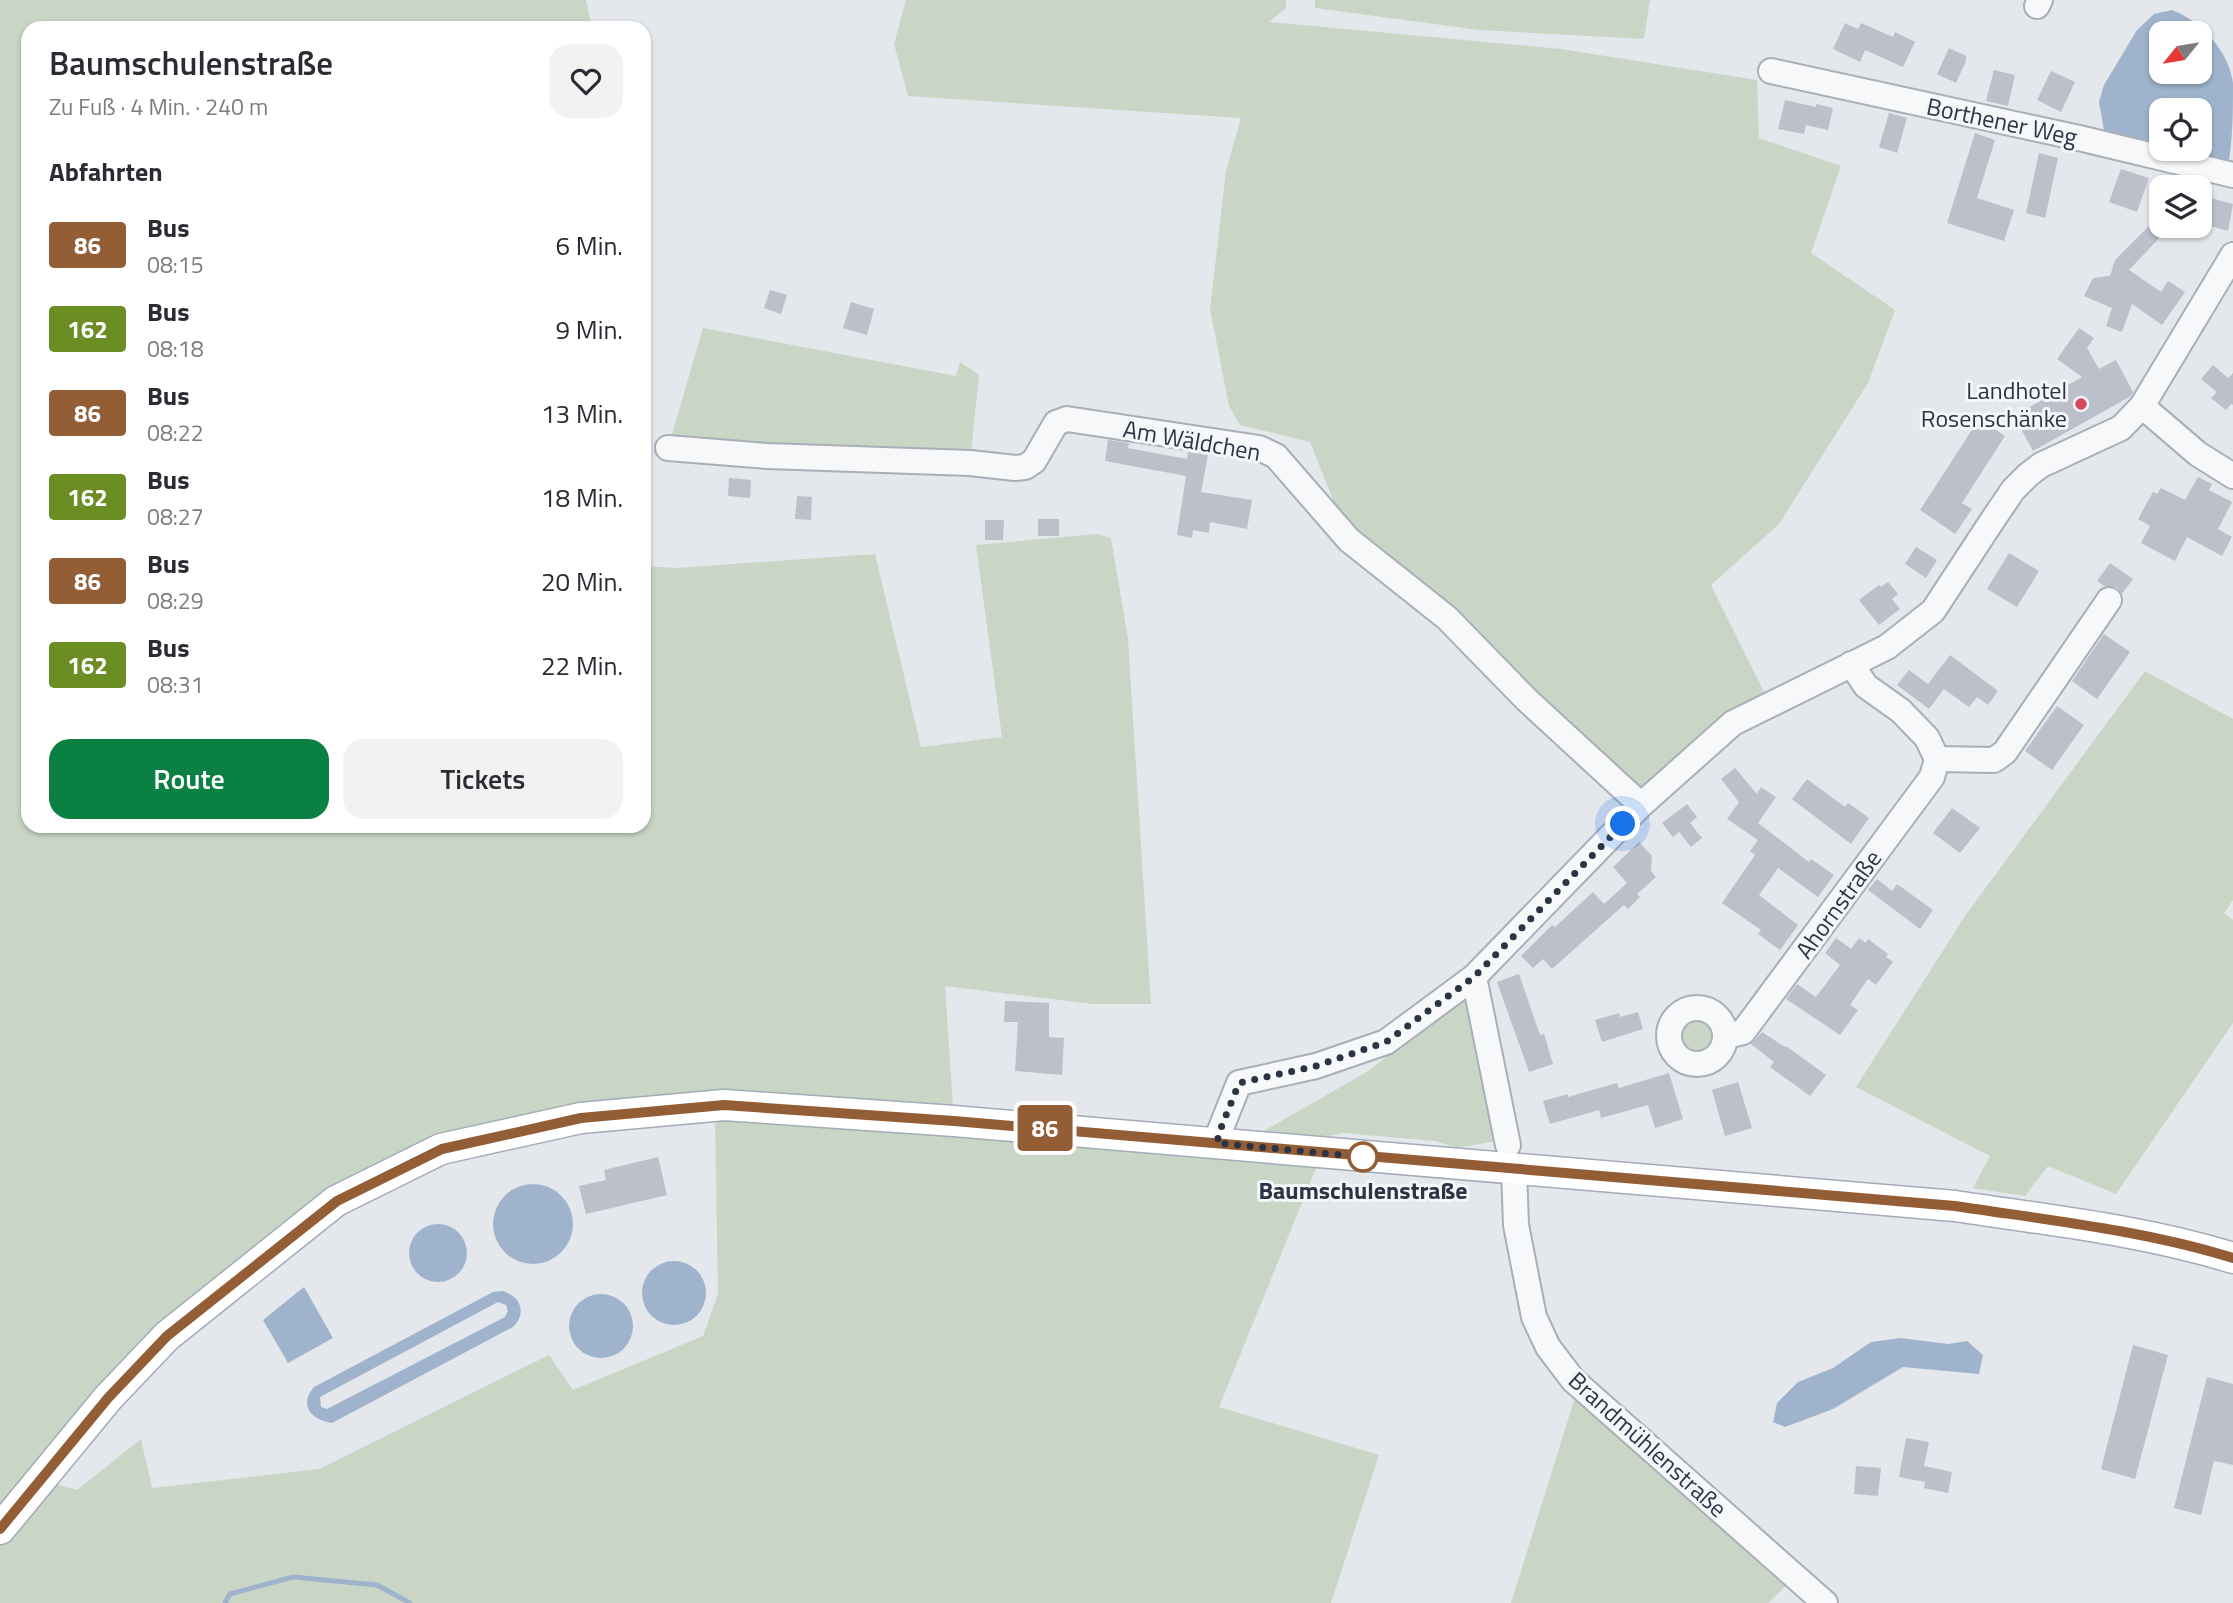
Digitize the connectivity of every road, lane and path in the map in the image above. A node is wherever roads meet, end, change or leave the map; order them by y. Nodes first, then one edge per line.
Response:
1 (1770, 71) dead end
2 (2233, 175) edge
3 (2233, 256) edge
4 (2142, 406) junction
5 (668, 448) dead end
6 (2233, 476) edge
7 (2109, 600) dead end
8 (1851, 664) junction
9 (1937, 759) junction
10 (1642, 805) junction
11 (1474, 977) junction
12 (1726, 1036) dead end
13 (1217, 1143) junction
14 (1511, 1157) junction
15 (2233, 1258) edge
16 (0, 1529) edge
17 (1825, 1603) edge

1 - 2 street, Borthener Weg
3 - 4 street
4 - 6 street
4 - 8 street
5 - 10 street, Am Wäldchen
7 - 9 street
8 - 9 street
8 - 10 street
9 - 12 street, Ahornstraße
10 - 11 street
11 - 13 street
11 - 14 street
13 - 14 main road
13 - 16 main road
14 - 15 main road
14 - 17 street, Brandmühlenstraße

